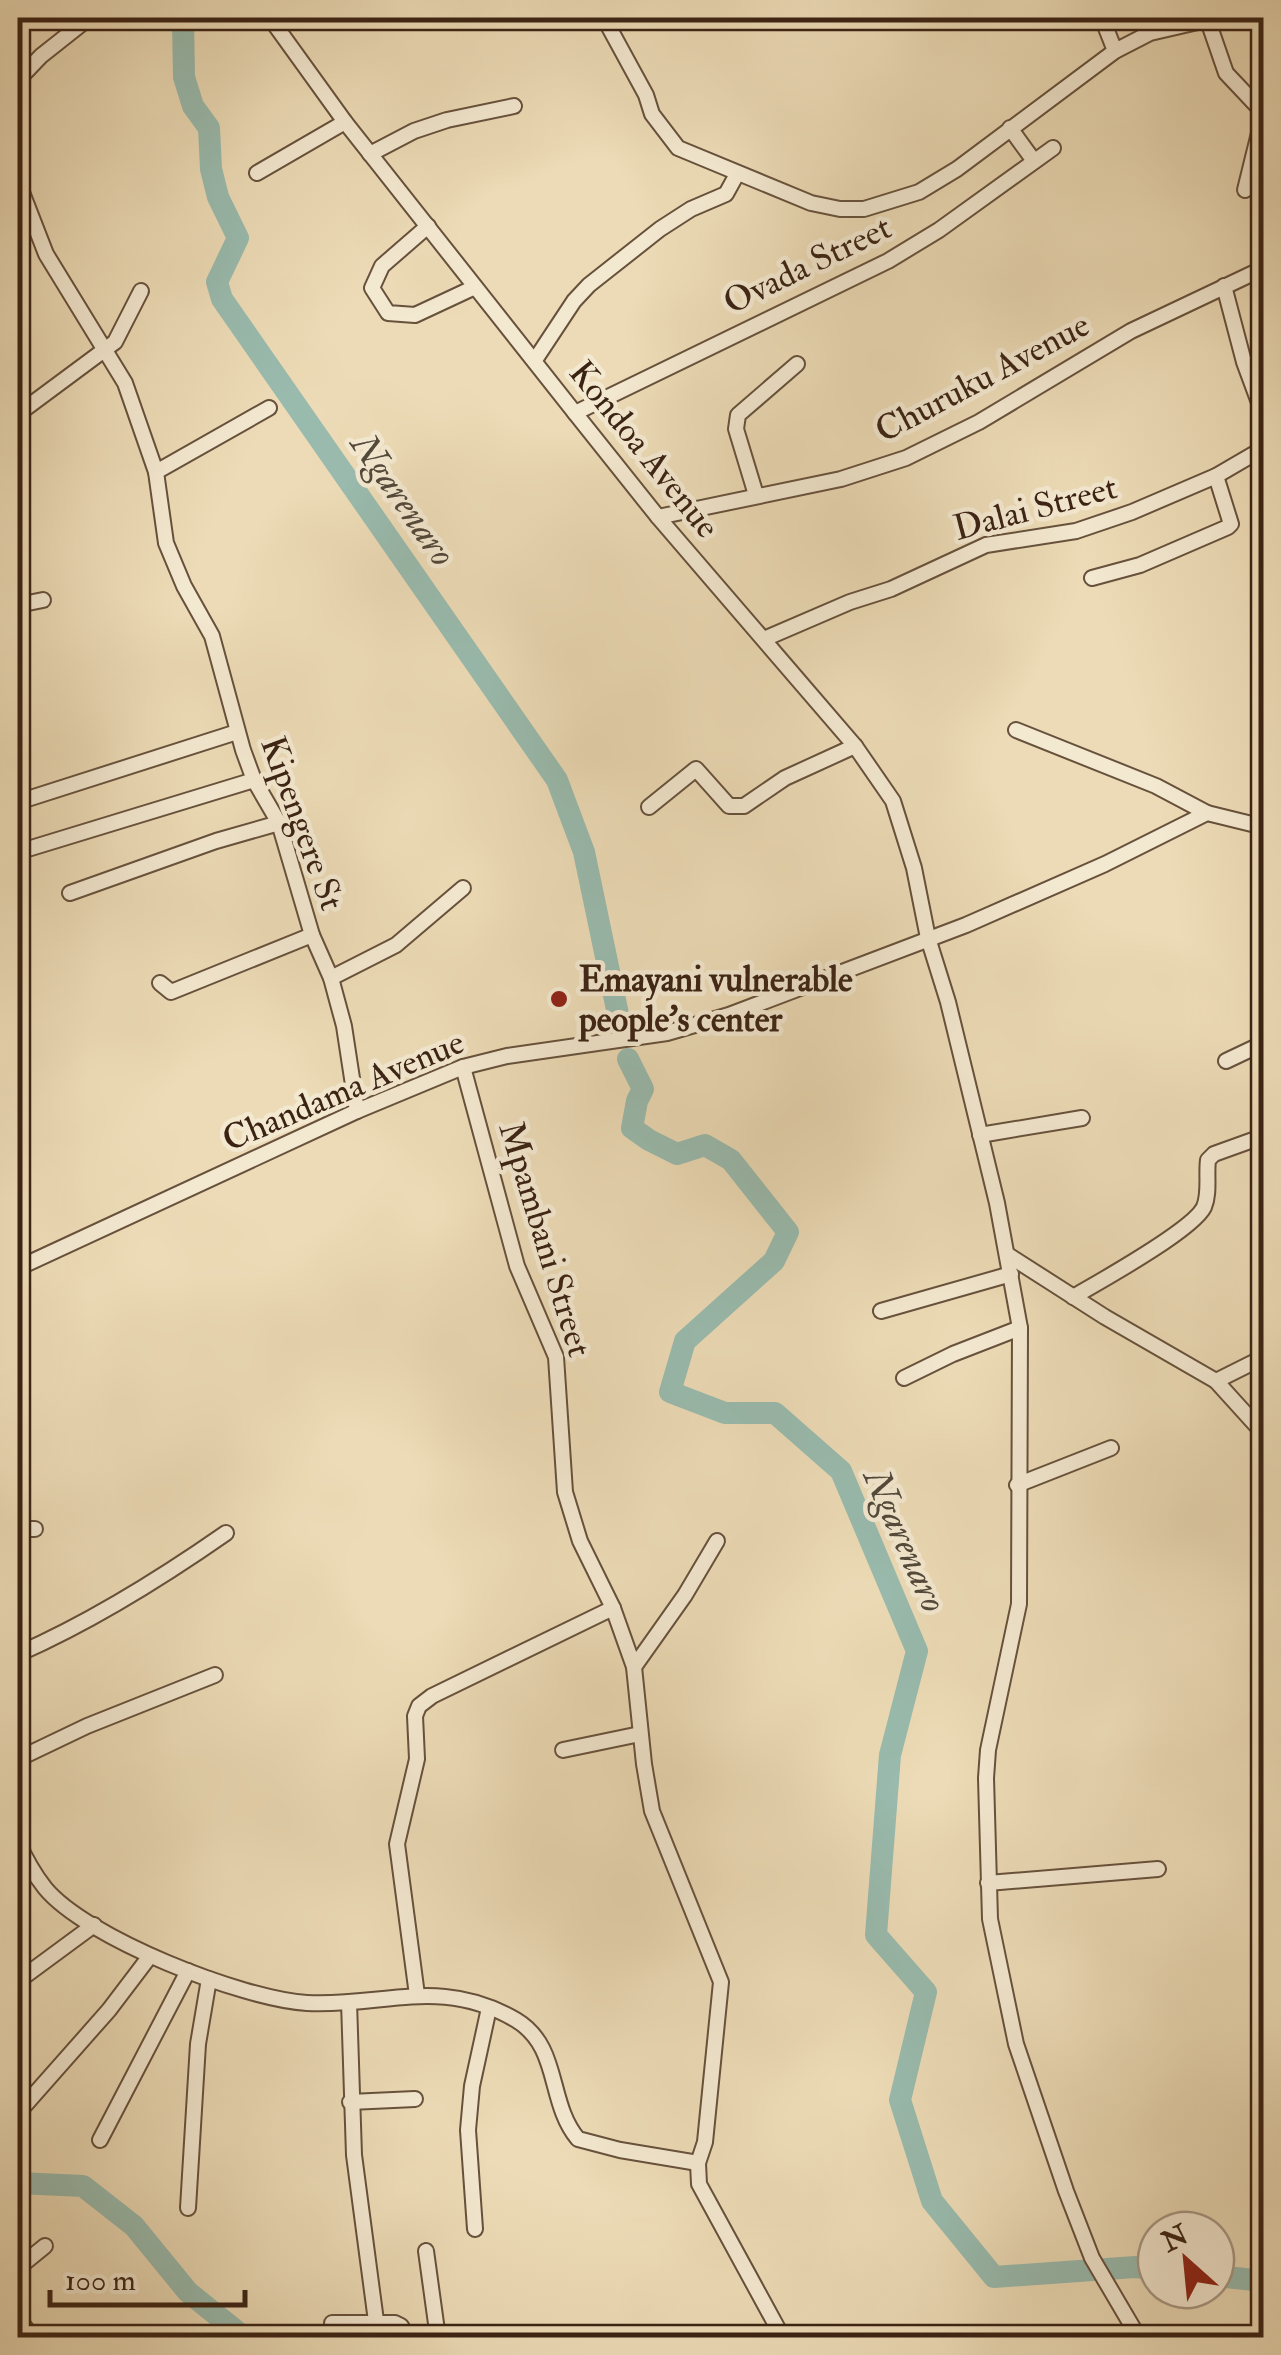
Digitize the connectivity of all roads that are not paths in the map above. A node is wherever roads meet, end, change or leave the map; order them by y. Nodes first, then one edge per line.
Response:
1 (89, 18) edge
2 (270, 18) edge
3 (604, 18) edge
4 (1102, 18) edge
5 (1210, 18) edge
6 (1115, 51) junction
7 (18, 80) edge
8 (514, 106) dead end
9 (344, 122) junction
10 (1010, 128) junction
11 (1053, 148) dead end
12 (370, 154) junction
13 (1034, 161) junction
14 (257, 173) dead end
15 (737, 174) junction
16 (18, 182) edge
17 (1244, 190) dead end
18 (428, 226) junction
19 (1264, 268) edge
20 (1224, 286) junction
21 (476, 287) junction
22 (141, 292) dead end
23 (106, 348) junction
24 (535, 360) junction
25 (796, 364) dead end
26 (269, 408) dead end
27 (575, 413) junction
28 (18, 414) edge
29 (1264, 416) edge
30 (1264, 448) edge
31 (156, 472) junction
32 (1216, 476) junction
33 (756, 496) junction
34 (658, 517) junction
35 (1092, 578) dead end
36 (43, 600) dead end
37 (18, 605) edge
38 (764, 639) junction
39 (1016, 730) dead end
40 (237, 732) junction
41 (856, 746) junction
42 (254, 780) junction
43 (18, 802) edge
44 (648, 807) dead end
45 (1206, 812) junction
46 (279, 823) junction
47 (1264, 827) edge
48 (18, 852) edge
49 (463, 888) dead end
50 (70, 892) dead end
51 (312, 934) junction
52 (928, 938) junction
53 (331, 978) junction
54 (160, 983) dead end
55 (1264, 1043) edge
56 (1226, 1061) dead end
57 (464, 1067) junction
58 (358, 1111) junction
59 (1082, 1118) dead end
60 (980, 1135) junction
61 (1264, 1136) edge
62 (1008, 1255) junction
63 (18, 1268) edge
64 (1011, 1274) junction
65 (1073, 1297) junction
66 (881, 1311) dead end
67 (1020, 1328) junction
68 (1264, 1358) edge
69 (904, 1378) dead end
70 (1216, 1382) junction
71 (1264, 1434) edge
72 (1111, 1448) dead end
73 (1017, 1485) junction
74 (18, 1529) edge
75 (35, 1529) dead end
76 (226, 1532) dead end
77 (717, 1542) dead end
78 (613, 1608) junction
79 (18, 1654) edge
80 (634, 1667) junction
81 (215, 1676) dead end
82 (640, 1734) junction
83 (564, 1750) dead end
84 (18, 1759) edge
85 (18, 1842) edge
86 (1158, 1869) dead end
87 (988, 1883) junction
88 (94, 1925) junction
89 (150, 1956) junction
90 (188, 1971) junction
91 (209, 1979) junction
92 (18, 1981) edge
93 (417, 1995) junction
94 (348, 2002) junction
95 (490, 2008) junction
96 (414, 2098) dead end
97 (350, 2102) junction
98 (18, 2113) edge
99 (100, 2140) dead end
100 (698, 2163) junction
101 (188, 2208) dead end
102 (475, 2229) dead end
103 (46, 2246) dead end
104 (426, 2251) dead end
105 (18, 2268) edge
106 (18, 2320) edge
107 (376, 2322) junction
108 (332, 2323) dead end
109 (34, 2338) edge
110 (408, 2338) edge
111 (438, 2338) edge
112 (783, 2338) edge
113 (1139, 2338) edge

1 - 7 street
2 - 9 street, Kondoa Avenue
3 - 15 street
4 - 6 street
5 - 6 street
5 - 17 street
6 - 10 street
8 - 12 street
9 - 12 street, Kondoa Avenue
9 - 14 street
10 - 13 street
10 - 15 street
11 - 13 street, Ovada Street
12 - 18 street, Kondoa Avenue
13 - 27 street, Ovada Street
15 - 24 street
16 - 23 street, Kipengere St
18 - 21 street, Kondoa Avenue
18 - 21 street
19 - 20 street, Churuku Avenue
20 - 29 street
20 - 33 street, Churuku Avenue
21 - 24 street, Kondoa Avenue
22 - 23 street
23 - 28 street
23 - 31 street, Kipengere St
24 - 27 street, Kondoa Avenue
25 - 33 street
26 - 31 street
27 - 34 street, Kondoa Avenue
30 - 32 street, Dalai Street
31 - 40 street, Kipengere St
32 - 35 street
32 - 38 street, Dalai Street
33 - 34 street, Churuku Avenue
34 - 38 street, Kondoa Avenue
36 - 37 street
38 - 41 street, Kondoa Avenue
39 - 45 street
40 - 42 street, Kipengere St
40 - 43 street
41 - 44 street
41 - 52 street, Kondoa Avenue
42 - 46 street, Kipengere St
42 - 48 street
45 - 47 street
45 - 52 street, Chandama Avenue
46 - 50 street
46 - 51 street, Kipengere St
49 - 53 street
51 - 53 street, Kipengere St
51 - 54 street
52 - 57 street, Chandama Avenue
52 - 60 street, Kondoa Avenue
53 - 58 street, Kipengere St
55 - 56 street
57 - 58 street, Chandama Avenue
57 - 78 street, Mpambani Street
58 - 63 street, Chandama Avenue
59 - 60 street
60 - 62 street, Kondoa Avenue
61 - 65 street
62 - 64 street, Kondoa Avenue
62 - 65 street
64 - 66 street
64 - 67 street, Kondoa Avenue
65 - 70 street
67 - 69 street
67 - 73 street, Kondoa Avenue
68 - 70 street
70 - 71 street
72 - 73 street
73 - 87 street, Kondoa Avenue
74 - 75 street
76 - 79 street
77 - 80 street
78 - 80 street, Mpambani Street
78 - 93 street
80 - 82 street, Mpambani Street
81 - 84 street
82 - 83 street
82 - 100 street, Mpambani Street
85 - 88 street
86 - 87 street
87 - 113 street, Kondoa Avenue
88 - 89 street
88 - 92 street
89 - 90 street
89 - 98 street
90 - 91 street
90 - 99 street
91 - 94 street
91 - 101 street
93 - 94 street
93 - 95 street
94 - 97 street
95 - 100 street
95 - 102 street
96 - 97 street
97 - 107 street
100 - 112 street, Mpambani Street
103 - 105 street
104 - 111 street
106 - 109 street
107 - 108 street
107 - 110 street

